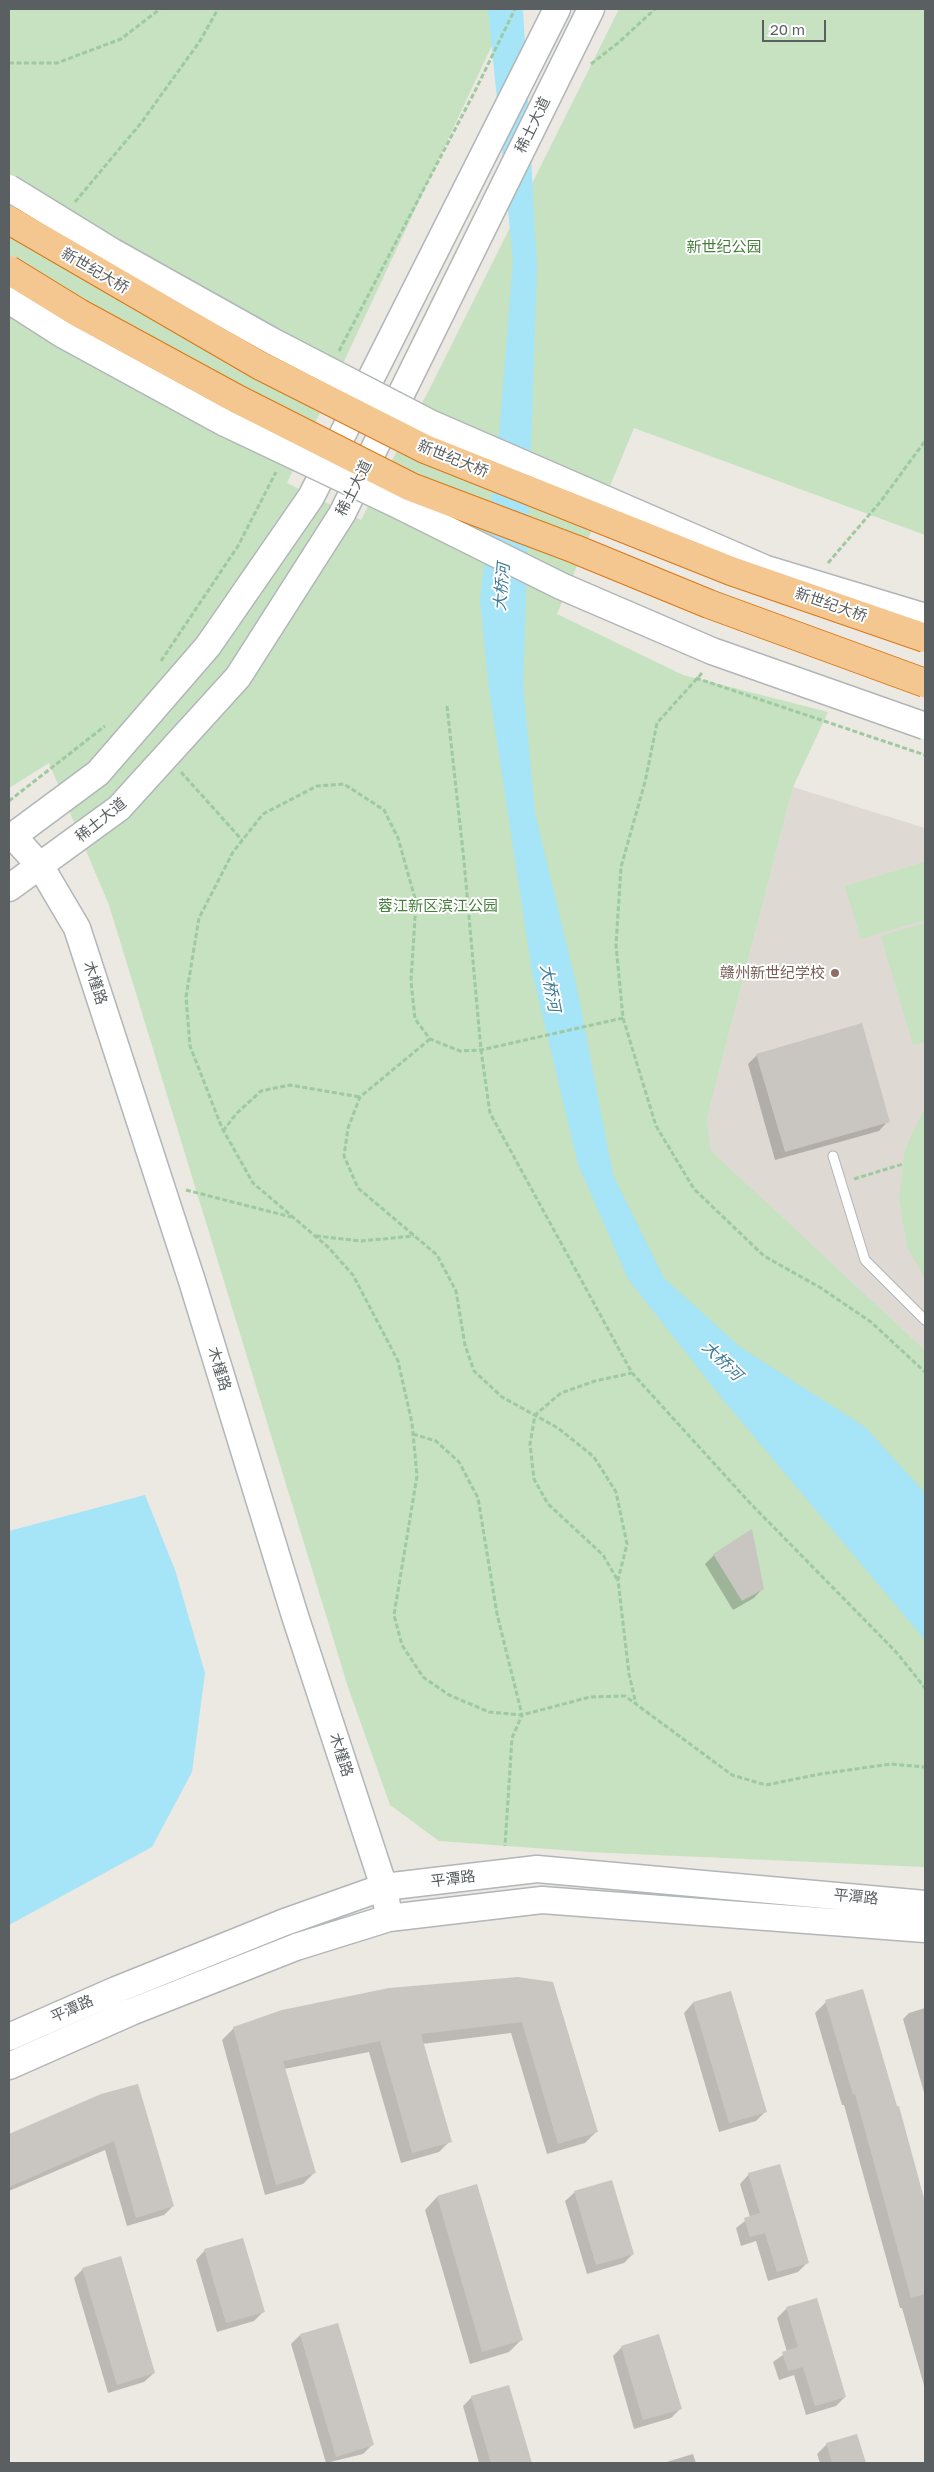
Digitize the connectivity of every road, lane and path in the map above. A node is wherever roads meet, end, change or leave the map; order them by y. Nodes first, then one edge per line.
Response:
1 (160, 9) edge
2 (218, 9) edge
3 (557, 9) edge
4 (591, 9) edge
5 (656, 9) edge
6 (9, 63) edge
7 (590, 65) dead end
8 (9, 188) edge
9 (75, 203) dead end
10 (9, 220) edge
11 (9, 270) edge
12 (9, 300) edge
13 (925, 617) edge
14 (925, 638) edge
15 (925, 683) edge
16 (447, 706) dead end
17 (925, 726) edge
18 (925, 755) edge
19 (166, 756) junction
20 (11, 838) edge
21 (242, 840) junction
22 (41, 866) junction
23 (9, 888) edge
24 (623, 1018) junction
25 (430, 1039) junction
26 (481, 1050) junction
27 (360, 1097) junction
28 (223, 1131) junction
29 (833, 1156) dead end
30 (903, 1164) dead end
31 (842, 1183) junction
32 (185, 1190) dead end
33 (292, 1217) junction
34 (316, 1236) junction
35 (415, 1236) junction
36 (925, 1320) edge
37 (925, 1372) edge
38 (632, 1373) junction
39 (535, 1415) junction
40 (413, 1434) junction
41 (618, 1580) junction
42 (925, 1688) edge
43 (636, 1705) junction
44 (522, 1715) junction
45 (925, 1767) edge
46 (505, 1846) dead end
47 (384, 1887) junction
48 (925, 1904) edge
49 (389, 1918) junction
50 (925, 1929) edge
51 (9, 2037) edge
52 (9, 2066) edge

1 - 6 path
2 - 9 path
3 - 20 street, 稀土大道
4 - 19 street, 稀土大道
5 - 7 path
8 - 13 street, bridge
10 - 14 highway, 新世纪大桥, bridge
11 - 15 highway, bridge
12 - 17 street, bridge
16 - 26 path
18 - 24 path
19 - 21 path
19 - 22 street, 稀土大道
20 - 22 street, 木槿路
21 - 25 path
21 - 28 path
22 - 23 street, 稀土大道
22 - 47 street, 木槿路
24 - 26 path
24 - 37 path
25 - 26 path
25 - 27 path
26 - 38 path
27 - 28 path
27 - 35 path
28 - 33 path
29 - 31 lane
30 - 31 path
31 - 36 lane
32 - 33 path
33 - 34 path
34 - 35 path
34 - 40 path
35 - 39 path
38 - 39 path
38 - 42 path
39 - 41 path
39 - 41 path
40 - 44 path
40 - 44 path
41 - 43 path
43 - 44 path
43 - 45 path
44 - 46 path
47 - 48 street, 平潭路
47 - 49 street, 木槿路
47 - 51 street, 平潭路
49 - 50 street, 平潭路
49 - 52 street, 平潭路

